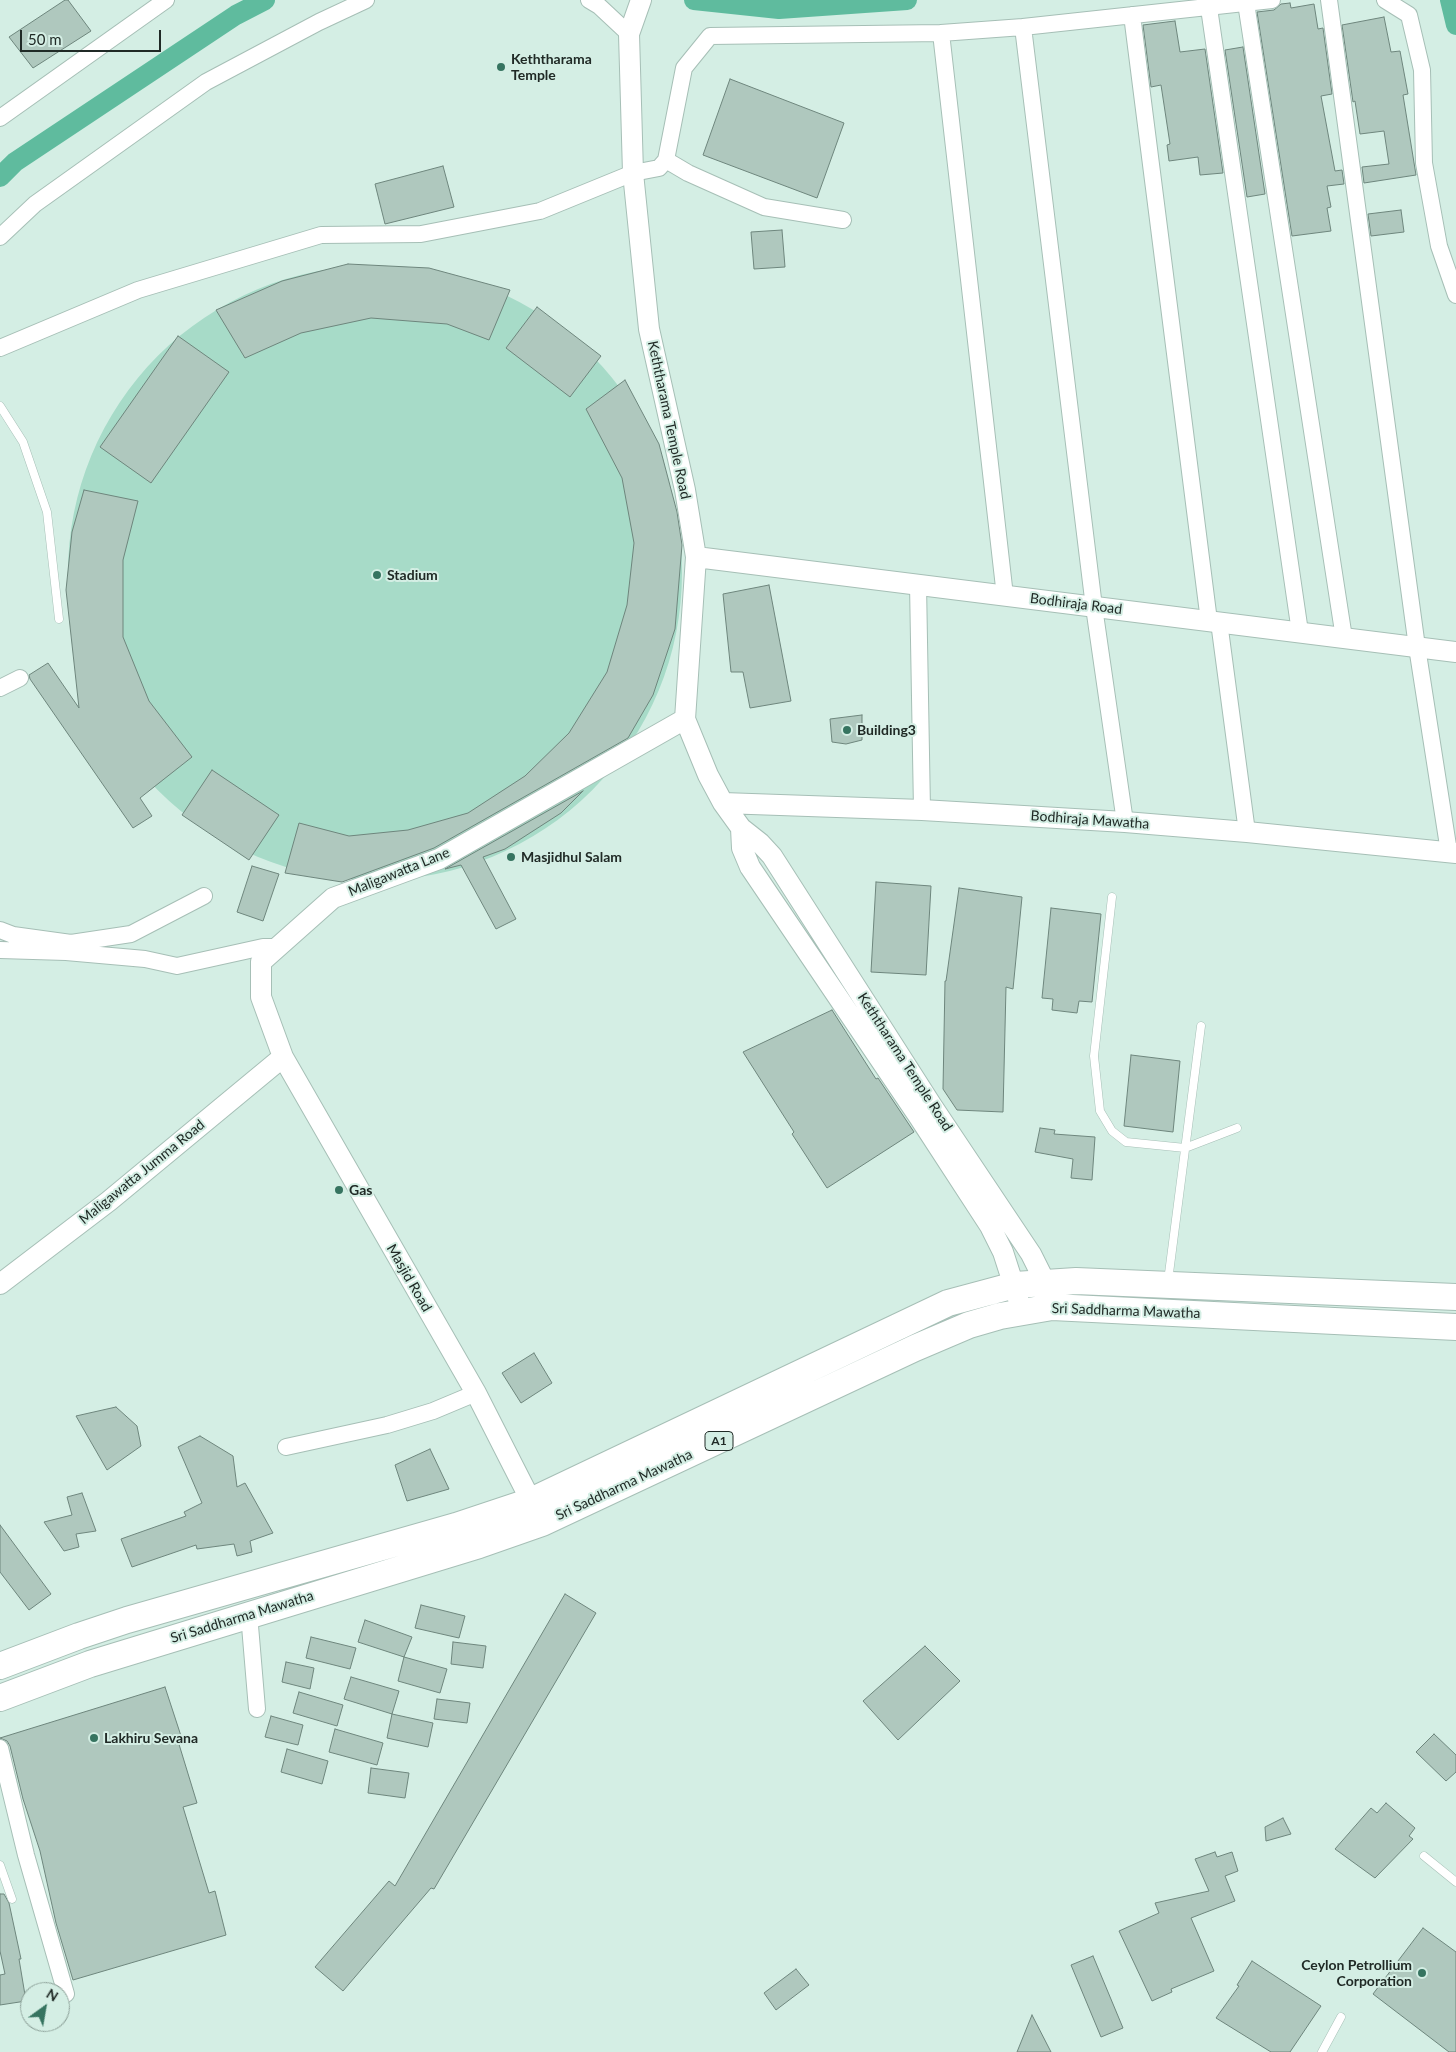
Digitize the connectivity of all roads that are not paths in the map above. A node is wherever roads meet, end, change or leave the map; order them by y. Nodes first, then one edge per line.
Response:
1 (166, 0) edge
2 (366, 0) edge
3 (589, 0) edge
4 (1272, 0) edge
5 (1329, 0) edge
6 (1385, 0) edge
7 (1246, 3) junction
8 (638, 6) edge
9 (1209, 8) junction
10 (1132, 15) junction
11 (1024, 27) junction
12 (941, 33) junction
13 (629, 34) junction
14 (0, 118) edge
15 (666, 160) junction
16 (633, 173) junction
17 (843, 220) dead end
18 (0, 237) edge
19 (1456, 295) edge
20 (0, 348) edge
21 (0, 406) edge
22 (696, 556) junction
23 (918, 584) junction
24 (1005, 596) junction
25 (1094, 607) junction
26 (59, 619) dead end
27 (1214, 622) junction
28 (1300, 632) junction
29 (1344, 638) junction
30 (1417, 647) junction
31 (1456, 652) edge
32 (20, 678) dead end
33 (0, 688) edge
34 (685, 719) junction
35 (723, 803) junction
36 (922, 810) junction
37 (1125, 822) junction
38 (741, 828) junction
39 (1247, 832) junction
40 (1453, 853) edge
41 (204, 896) dead end
42 (1112, 897) dead end
43 (0, 930) edge
44 (830, 945) junction
45 (278, 947) junction
46 (0, 950) edge
47 (808, 954) junction
48 (1201, 1026) dead end
49 (282, 1057) junction
50 (926, 1111) junction
51 (1236, 1128) dead end
52 (1185, 1148) junction
53 (1045, 1282) junction
54 (1168, 1283) junction
55 (0, 1284) edge
56 (1015, 1285) junction
57 (1456, 1297) edge
58 (1052, 1307) junction
59 (1022, 1311) junction
60 (1456, 1327) edge
61 (476, 1393) junction
62 (286, 1447) dead end
63 (531, 1501) junction
64 (249, 1614) junction
65 (0, 1666) edge
66 (0, 1698) edge
67 (257, 1710) dead end
68 (0, 1748) edge
69 (1424, 1856) dead end
70 (0, 1865) edge
71 (1456, 1882) edge
72 (12, 1899) dead end
73 (63, 1982) edge
74 (1341, 2017) dead end
75 (1322, 2052) edge

1 - 14 street
2 - 18 street
3 - 13 street
4 - 7 street
5 - 30 street
6 - 19 street
7 - 9 street
7 - 29 street
8 - 13 street, Keththarama Temple Road
9 - 10 street
9 - 28 street
10 - 11 street
10 - 27 street
11 - 12 street
11 - 25 street
12 - 15 street
12 - 24 street
13 - 16 street, Keththarama Temple Road
15 - 16 street
15 - 17 street
16 - 20 street
16 - 22 street, Keththarama Temple Road
21 - 26 lane
22 - 23 street, Bodhiraja Road
22 - 34 street, Keththarama Temple Road
23 - 24 street, Bodhiraja Road
23 - 36 street
24 - 25 street, Bodhiraja Road
25 - 27 street, Bodhiraja Road
25 - 37 street
27 - 28 street, Bodhiraja Road
27 - 39 street
28 - 29 street, Bodhiraja Road
29 - 30 street, Bodhiraja Road
30 - 31 street, Bodhiraja Road
30 - 40 street
32 - 33 street
34 - 35 street, Keththarama Temple Road
34 - 45 street, Maligawatta Lane
35 - 36 street, Bodhiraja Mawatha
35 - 38 street, Keththarama Temple Road
36 - 37 street, Bodhiraja Mawatha
37 - 39 street, Bodhiraja Mawatha
38 - 44 street, Keththarama Temple Road
38 - 47 street, Keththarama Temple Road
39 - 40 street, Bodhiraja Mawatha
41 - 43 street
42 - 52 lane
44 - 47 street
44 - 50 street, Keththarama Temple Road
45 - 46 street
45 - 49 street, Maligawatta Lane
47 - 50 street, Keththarama Temple Road
48 - 52 lane
49 - 55 street, Maligawatta Jumma Road
49 - 61 street, Masjid Road
50 - 53 street, Keththarama Temple Road
50 - 56 street, Keththarama Temple Road
51 - 52 lane
52 - 54 lane
53 - 54 highway, Sri Saddharma Mawatha / A1
53 - 56 highway, Sri Saddharma Mawatha / A1
53 - 58 street, Keththarama Temple Road
54 - 57 highway, Sri Saddharma Mawatha / A1
56 - 59 street, Keththarama Temple Road
56 - 63 highway, Sri Saddharma Mawatha / A1
58 - 59 highway, Sri Saddharma Mawatha / A1
58 - 60 highway, Sri Saddharma Mawatha / A1
59 - 64 highway, Sri Saddharma Mawatha / A1
61 - 62 street
61 - 63 street, Masjid Road
63 - 65 highway, Sri Saddharma Mawatha / A1
64 - 66 highway, Sri Saddharma Mawatha / A1
64 - 67 street
68 - 73 street
69 - 71 lane
70 - 72 lane
74 - 75 lane

